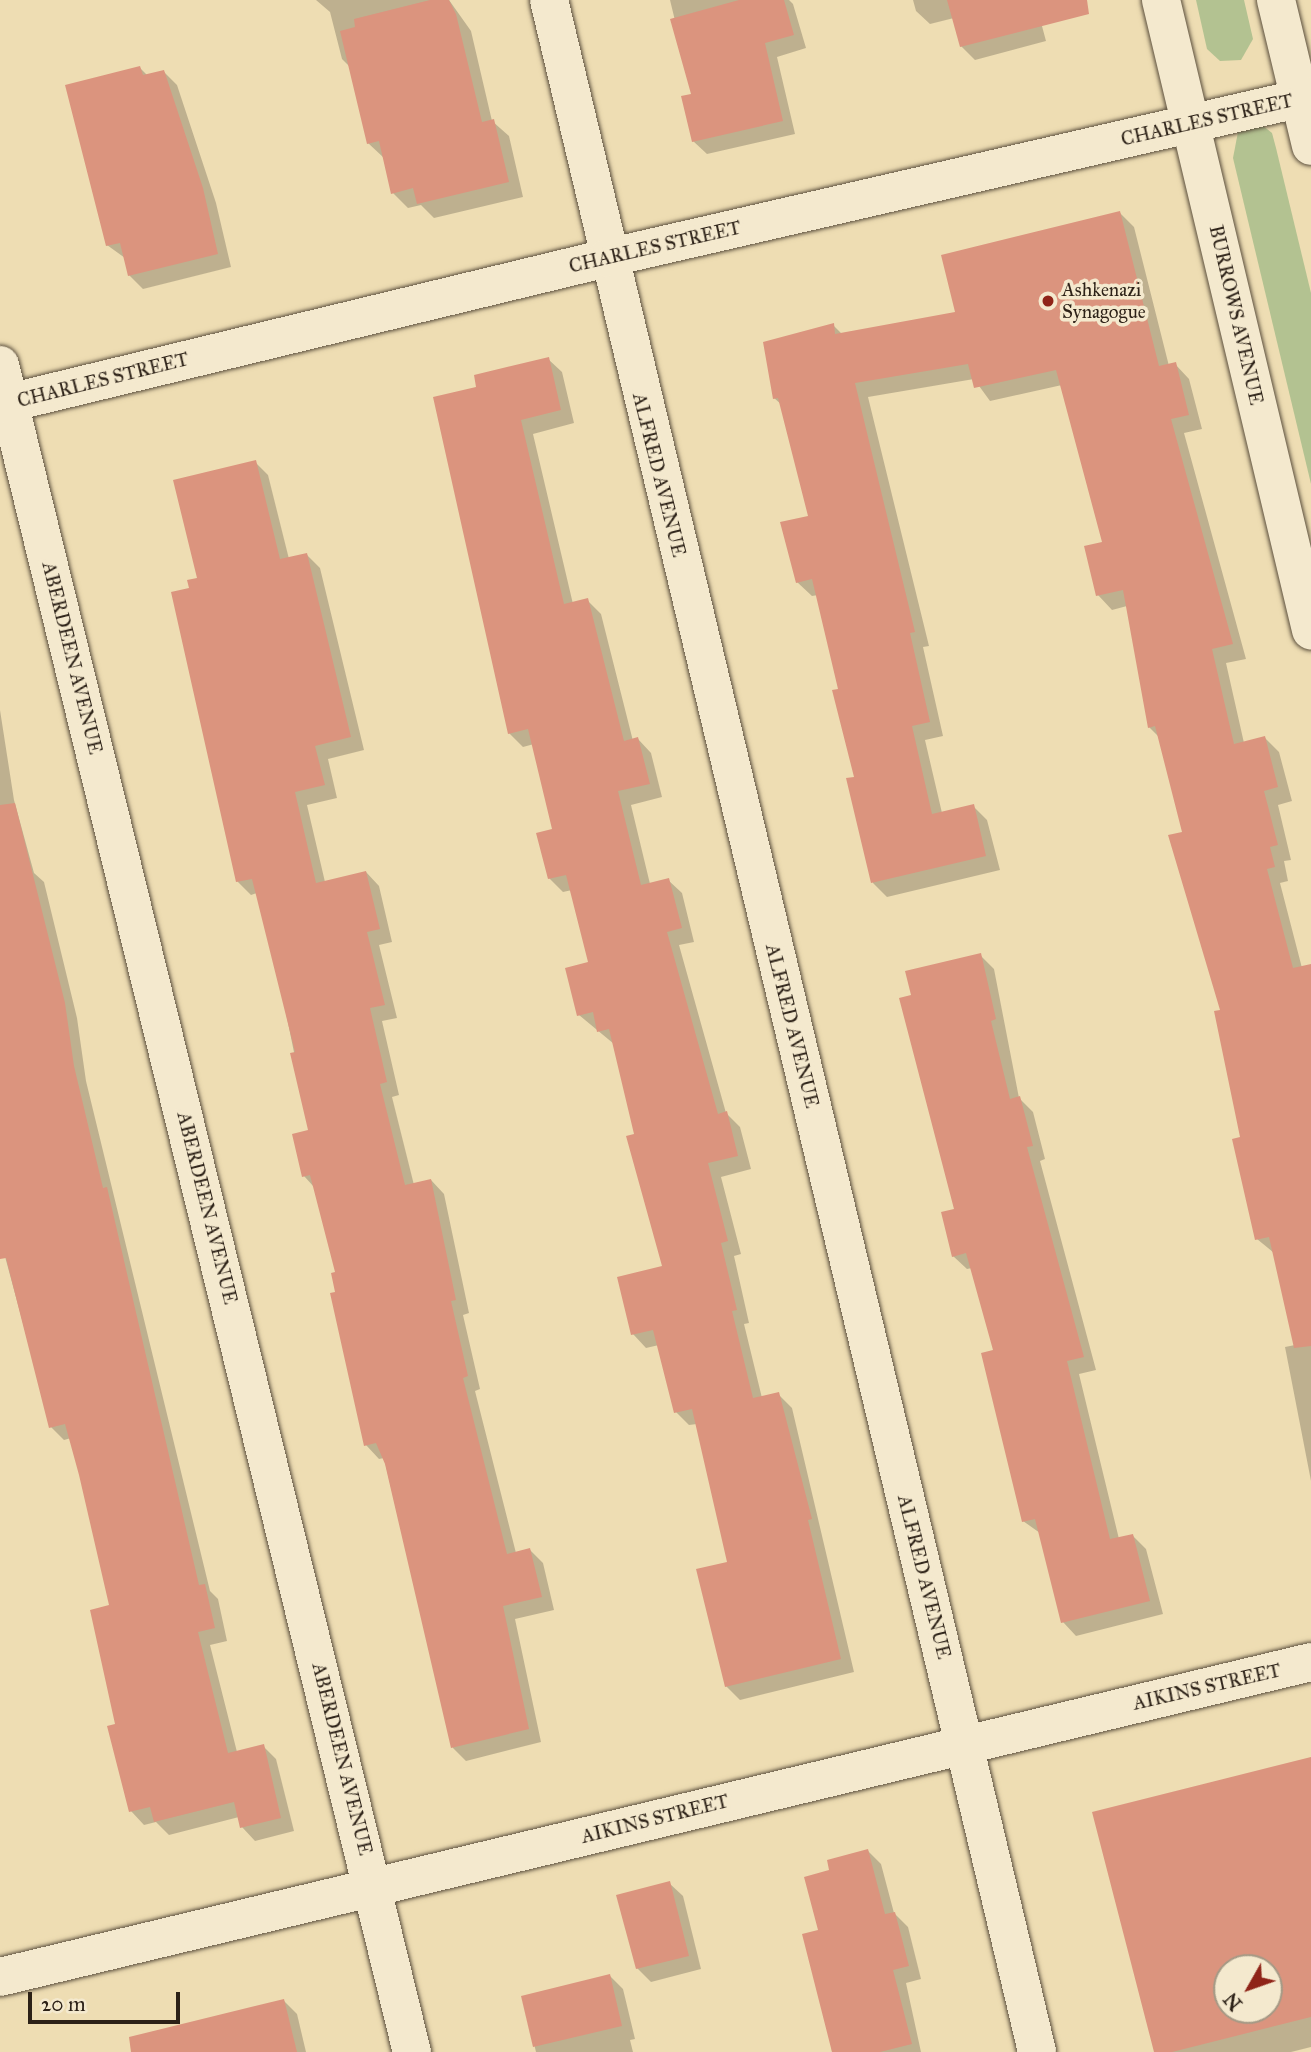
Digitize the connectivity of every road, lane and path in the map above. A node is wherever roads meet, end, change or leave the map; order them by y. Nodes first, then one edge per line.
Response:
1 (549, 0) edge
2 (1161, 0) edge
3 (1276, 0) edge
4 (1306, 98) edge
5 (1190, 123) junction
6 (1311, 146) edge
7 (607, 258) junction
8 (0, 365) edge
9 (4, 404) edge
10 (1311, 629) edge
11 (1311, 1662) edge
12 (965, 1744) junction
13 (373, 1886) junction
14 (0, 1977) edge
15 (412, 2052) edge
16 (1037, 2052) edge

1 - 7 street, ALFRED AVENUE
2 - 5 street, BURROWS AVENUE
3 - 4 street
4 - 5 street, CHARLES STREET
4 - 6 street
5 - 7 street, CHARLES STREET
5 - 10 street, BURROWS AVENUE
7 - 9 street, CHARLES STREET
7 - 12 street, ALFRED AVENUE
8 - 9 street, ABERDEEN AVENUE
9 - 13 street, ABERDEEN AVENUE
11 - 12 street, AIKINS STREET
12 - 13 street, AIKINS STREET
12 - 16 street, ALFRED AVENUE
13 - 14 street, AIKINS STREET
13 - 15 street, ABERDEEN AVENUE

